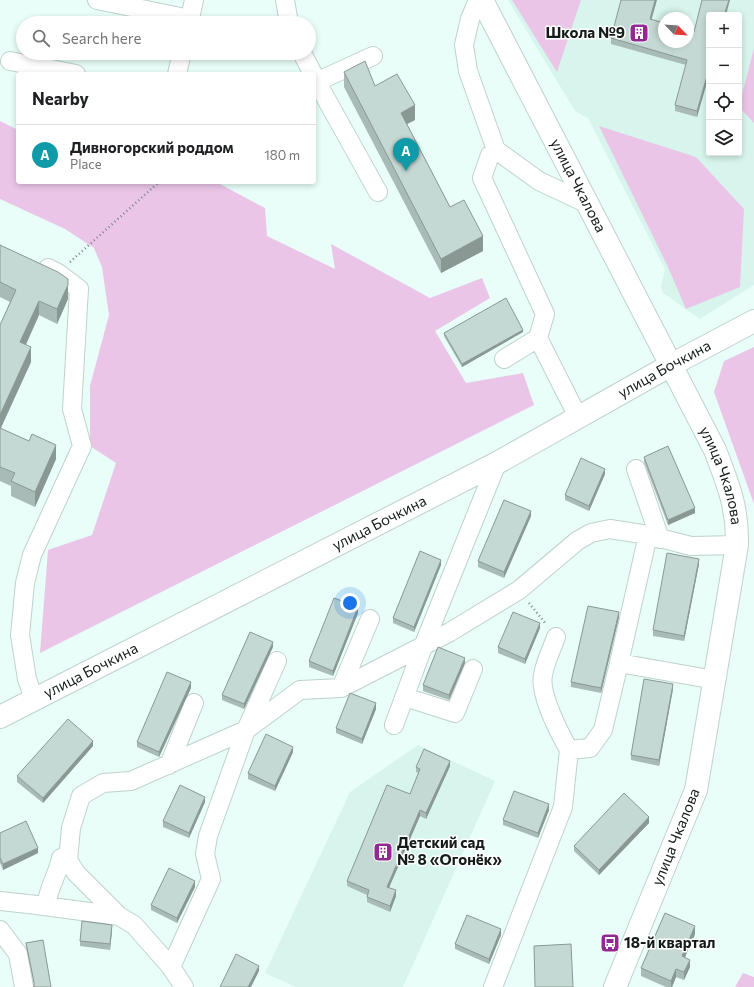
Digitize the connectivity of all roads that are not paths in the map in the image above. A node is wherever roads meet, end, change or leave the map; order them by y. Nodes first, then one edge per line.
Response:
1 (97, 0) edge
2 (194, 0) edge
3 (285, 0) edge
4 (478, 0) edge
5 (482, 0) edge
6 (167, 16) edge
7 (190, 16) edge
8 (288, 16) edge
9 (373, 56) dead end
10 (180, 60) edge
11 (306, 60) edge
12 (10, 61) dead end
13 (66, 72) edge
14 (177, 72) edge
15 (312, 72) edge
16 (316, 76) edge
17 (316, 81) edge
18 (496, 150) junction
19 (378, 192) dead end
20 (588, 204) junction
21 (36, 263) edge
22 (754, 321) edge
23 (538, 338) junction
24 (504, 360) dead end
25 (671, 365) junction
26 (578, 417) junction
27 (497, 463) junction
28 (636, 469) dead end
29 (654, 537) junction
30 (737, 545) junction
31 (370, 619) dead end
32 (556, 637) road end
33 (424, 644) junction
34 (277, 660) dead end
35 (619, 663) junction
36 (473, 669) dead end
37 (715, 680) junction
38 (341, 688) junction
39 (405, 697) junction
40 (34, 698) junction
41 (194, 703) dead end
42 (0, 717) edge
43 (394, 725) dead end
44 (246, 730) junction
45 (569, 750) junction
46 (169, 765) junction
47 (68, 860) junction
48 (0, 901) edge
49 (37, 905) junction
50 (120, 916) junction
51 (0, 930) edge
52 (171, 967) junction
53 (24, 987) edge
54 (184, 987) edge
55 (493, 987) edge
56 (615, 987) edge

1 - 6 lane
2 - 7 lane
3 - 8 lane
4 - 18 lane
5 - 20 main road, улица Чкалова
9 - 16 lane
10 - 14 lane
11 - 15 lane
12 - 13 lane
17 - 19 lane
18 - 20 lane
18 - 23 lane
20 - 25 main road, улица Чкалова
21 - 40 lane
22 - 25 main road, улица Бочкина
23 - 24 lane
23 - 26 lane
25 - 26 main road, улица Бочкина
25 - 30 main road, улица Чкалова
26 - 27 main road, улица Бочкина
27 - 33 lane
27 - 40 main road, улица Бочкина
28 - 29 lane
29 - 30 lane
29 - 33 lane
29 - 35 lane
30 - 37 main road, улица Чкалова
31 - 38 lane
32 - 45 lane
33 - 38 lane
33 - 39 lane
34 - 44 lane
35 - 37 lane
35 - 45 lane
36 - 39 lane
37 - 56 main road, улица Чкалова
38 - 44 lane
39 - 43 lane
40 - 42 main road, улица Бочкина
41 - 46 lane
44 - 46 lane
44 - 52 lane
45 - 55 lane
46 - 47 lane
47 - 49 lane
47 - 50 lane
48 - 49 lane
49 - 50 lane
50 - 52 lane
51 - 53 lane
52 - 54 lane

